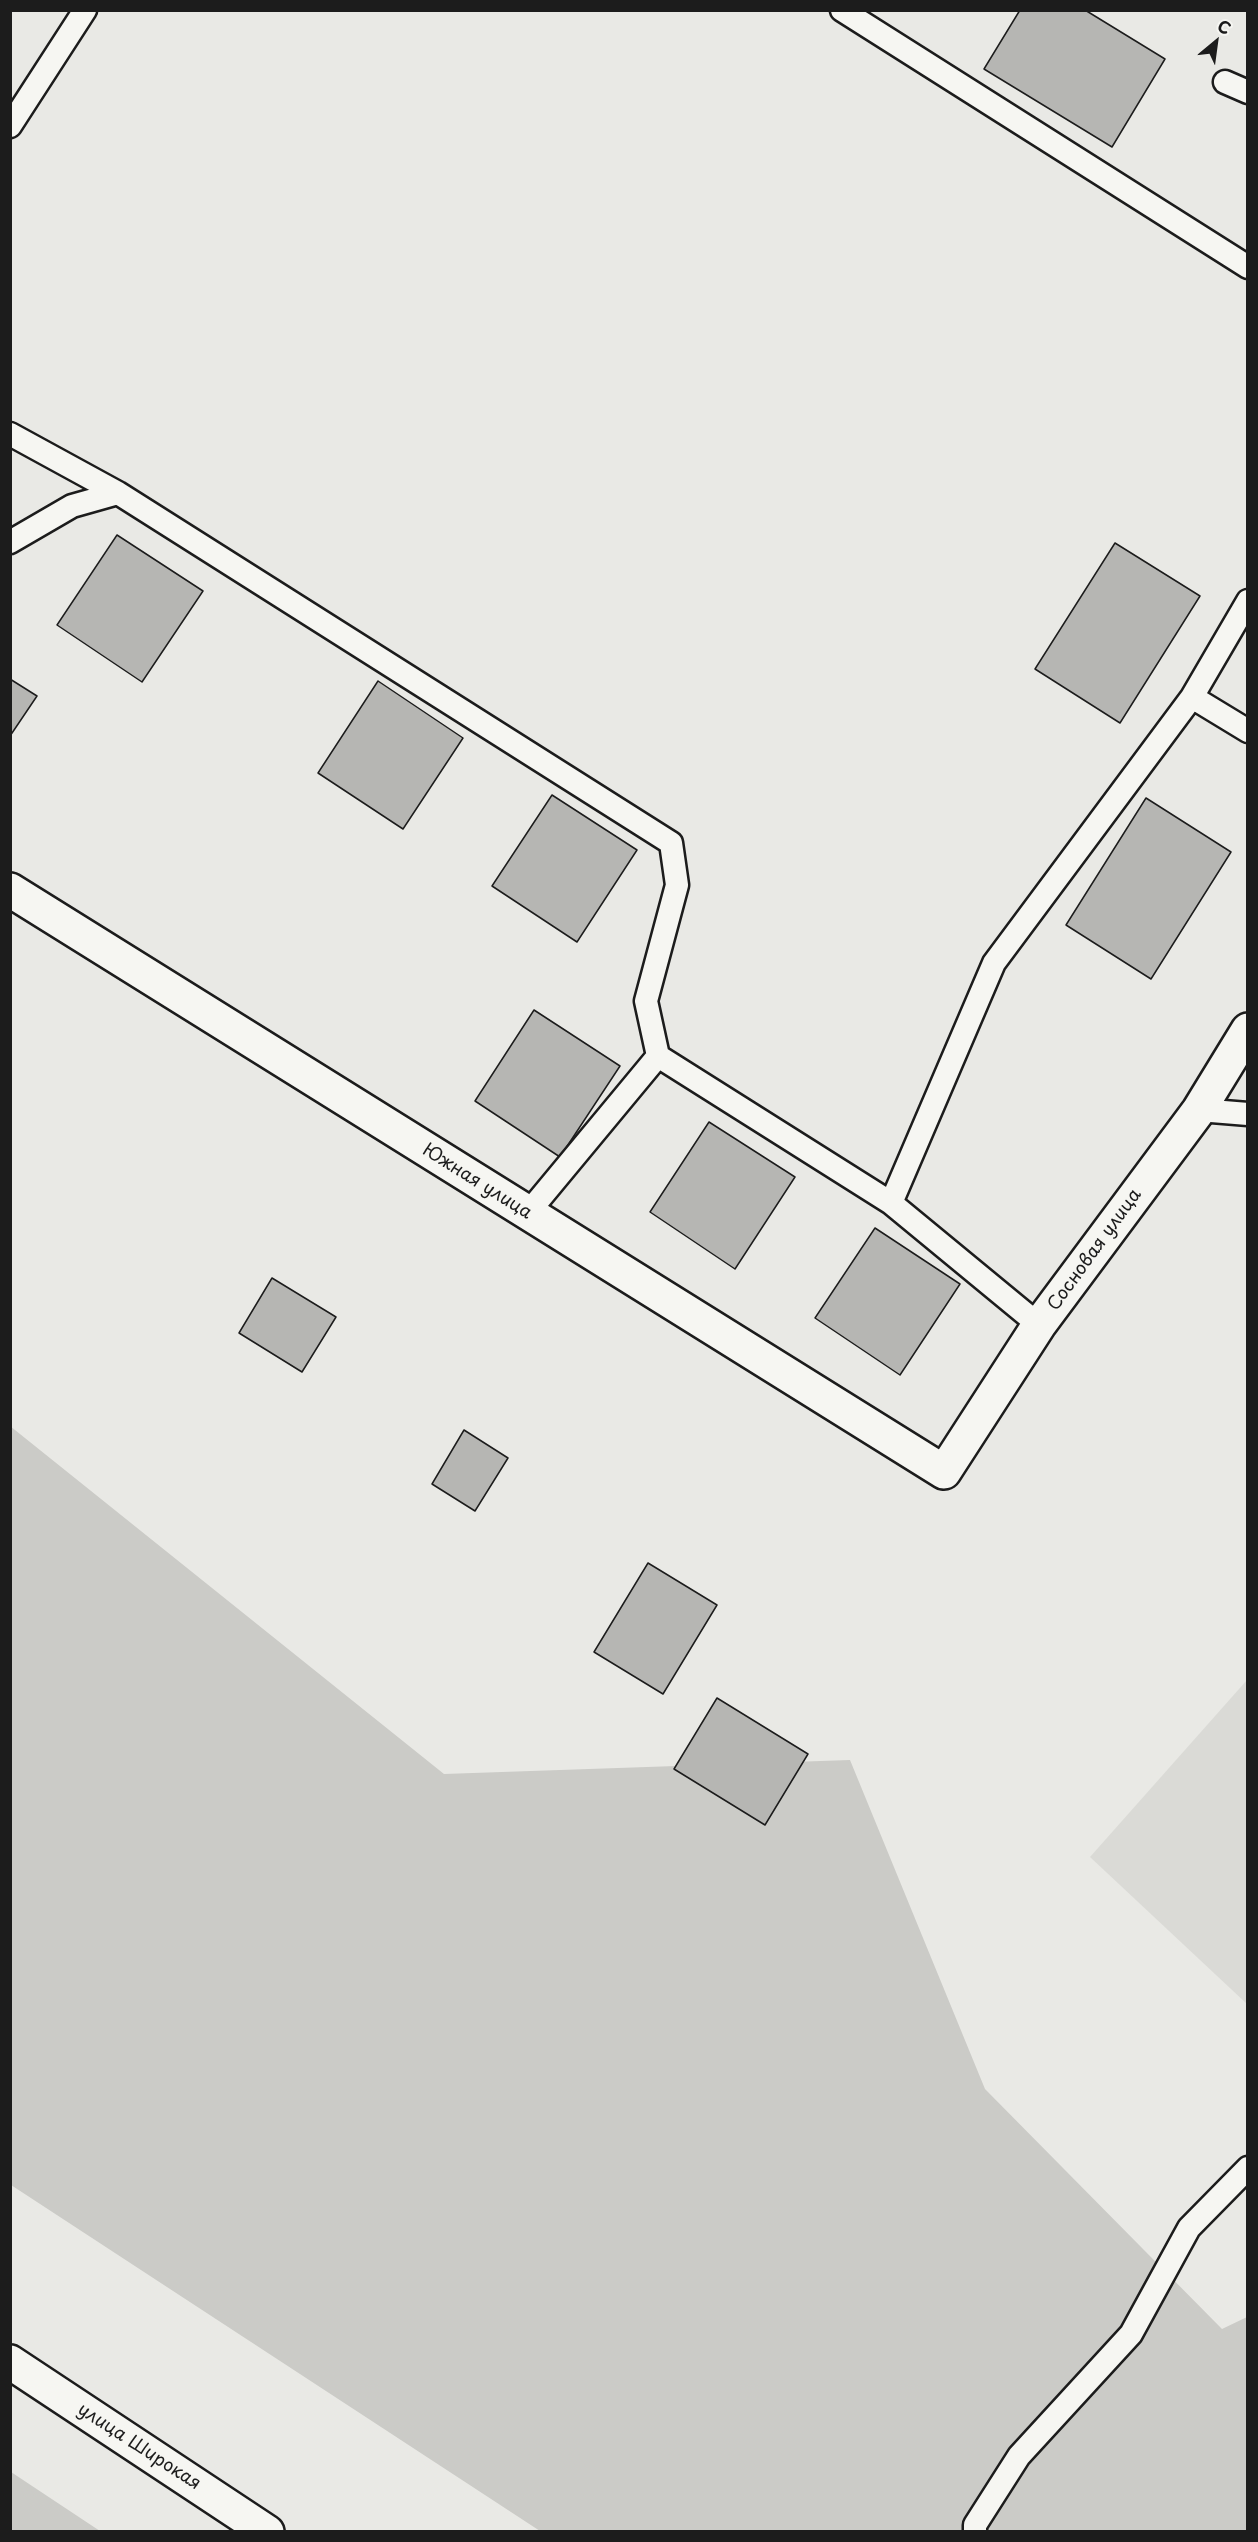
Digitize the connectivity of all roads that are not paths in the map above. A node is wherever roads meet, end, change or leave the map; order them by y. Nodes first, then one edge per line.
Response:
1 (85, 10) edge
2 (842, 10) edge
3 (1225, 82) dead end
4 (1248, 92) edge
5 (10, 126) edge
6 (1248, 267) edge
7 (11, 435) edge
8 (118, 493) junction
9 (10, 542) edge
10 (1248, 601) edge
11 (1192, 697) junction
12 (1248, 730) edge
13 (10, 890) edge
14 (1248, 1029) edge
15 (658, 1056) junction
16 (1199, 1110) junction
17 (1248, 1114) edge
18 (891, 1203) junction
19 (527, 1214) junction
20 (1040, 1325) junction
21 (944, 1472) joint
22 (1248, 2168) edge
23 (10, 2362) edge
24 (267, 2532) edge
25 (975, 2532) edge

1 - 5 lane
2 - 6 lane
3 - 4 lane
7 - 8 lane
8 - 9 lane
8 - 15 lane
10 - 11 lane
11 - 12 lane
11 - 18 lane
13 - 19 street, Южная улица
14 - 16 street, Сосновая улица
15 - 18 lane
15 - 19 lane
16 - 17 lane
16 - 20 street, Сосновая улица
18 - 20 lane
19 - 21 street, Южная улица
20 - 21 street, Сосновая улица
22 - 25 lane
23 - 24 street, улица Широкая

